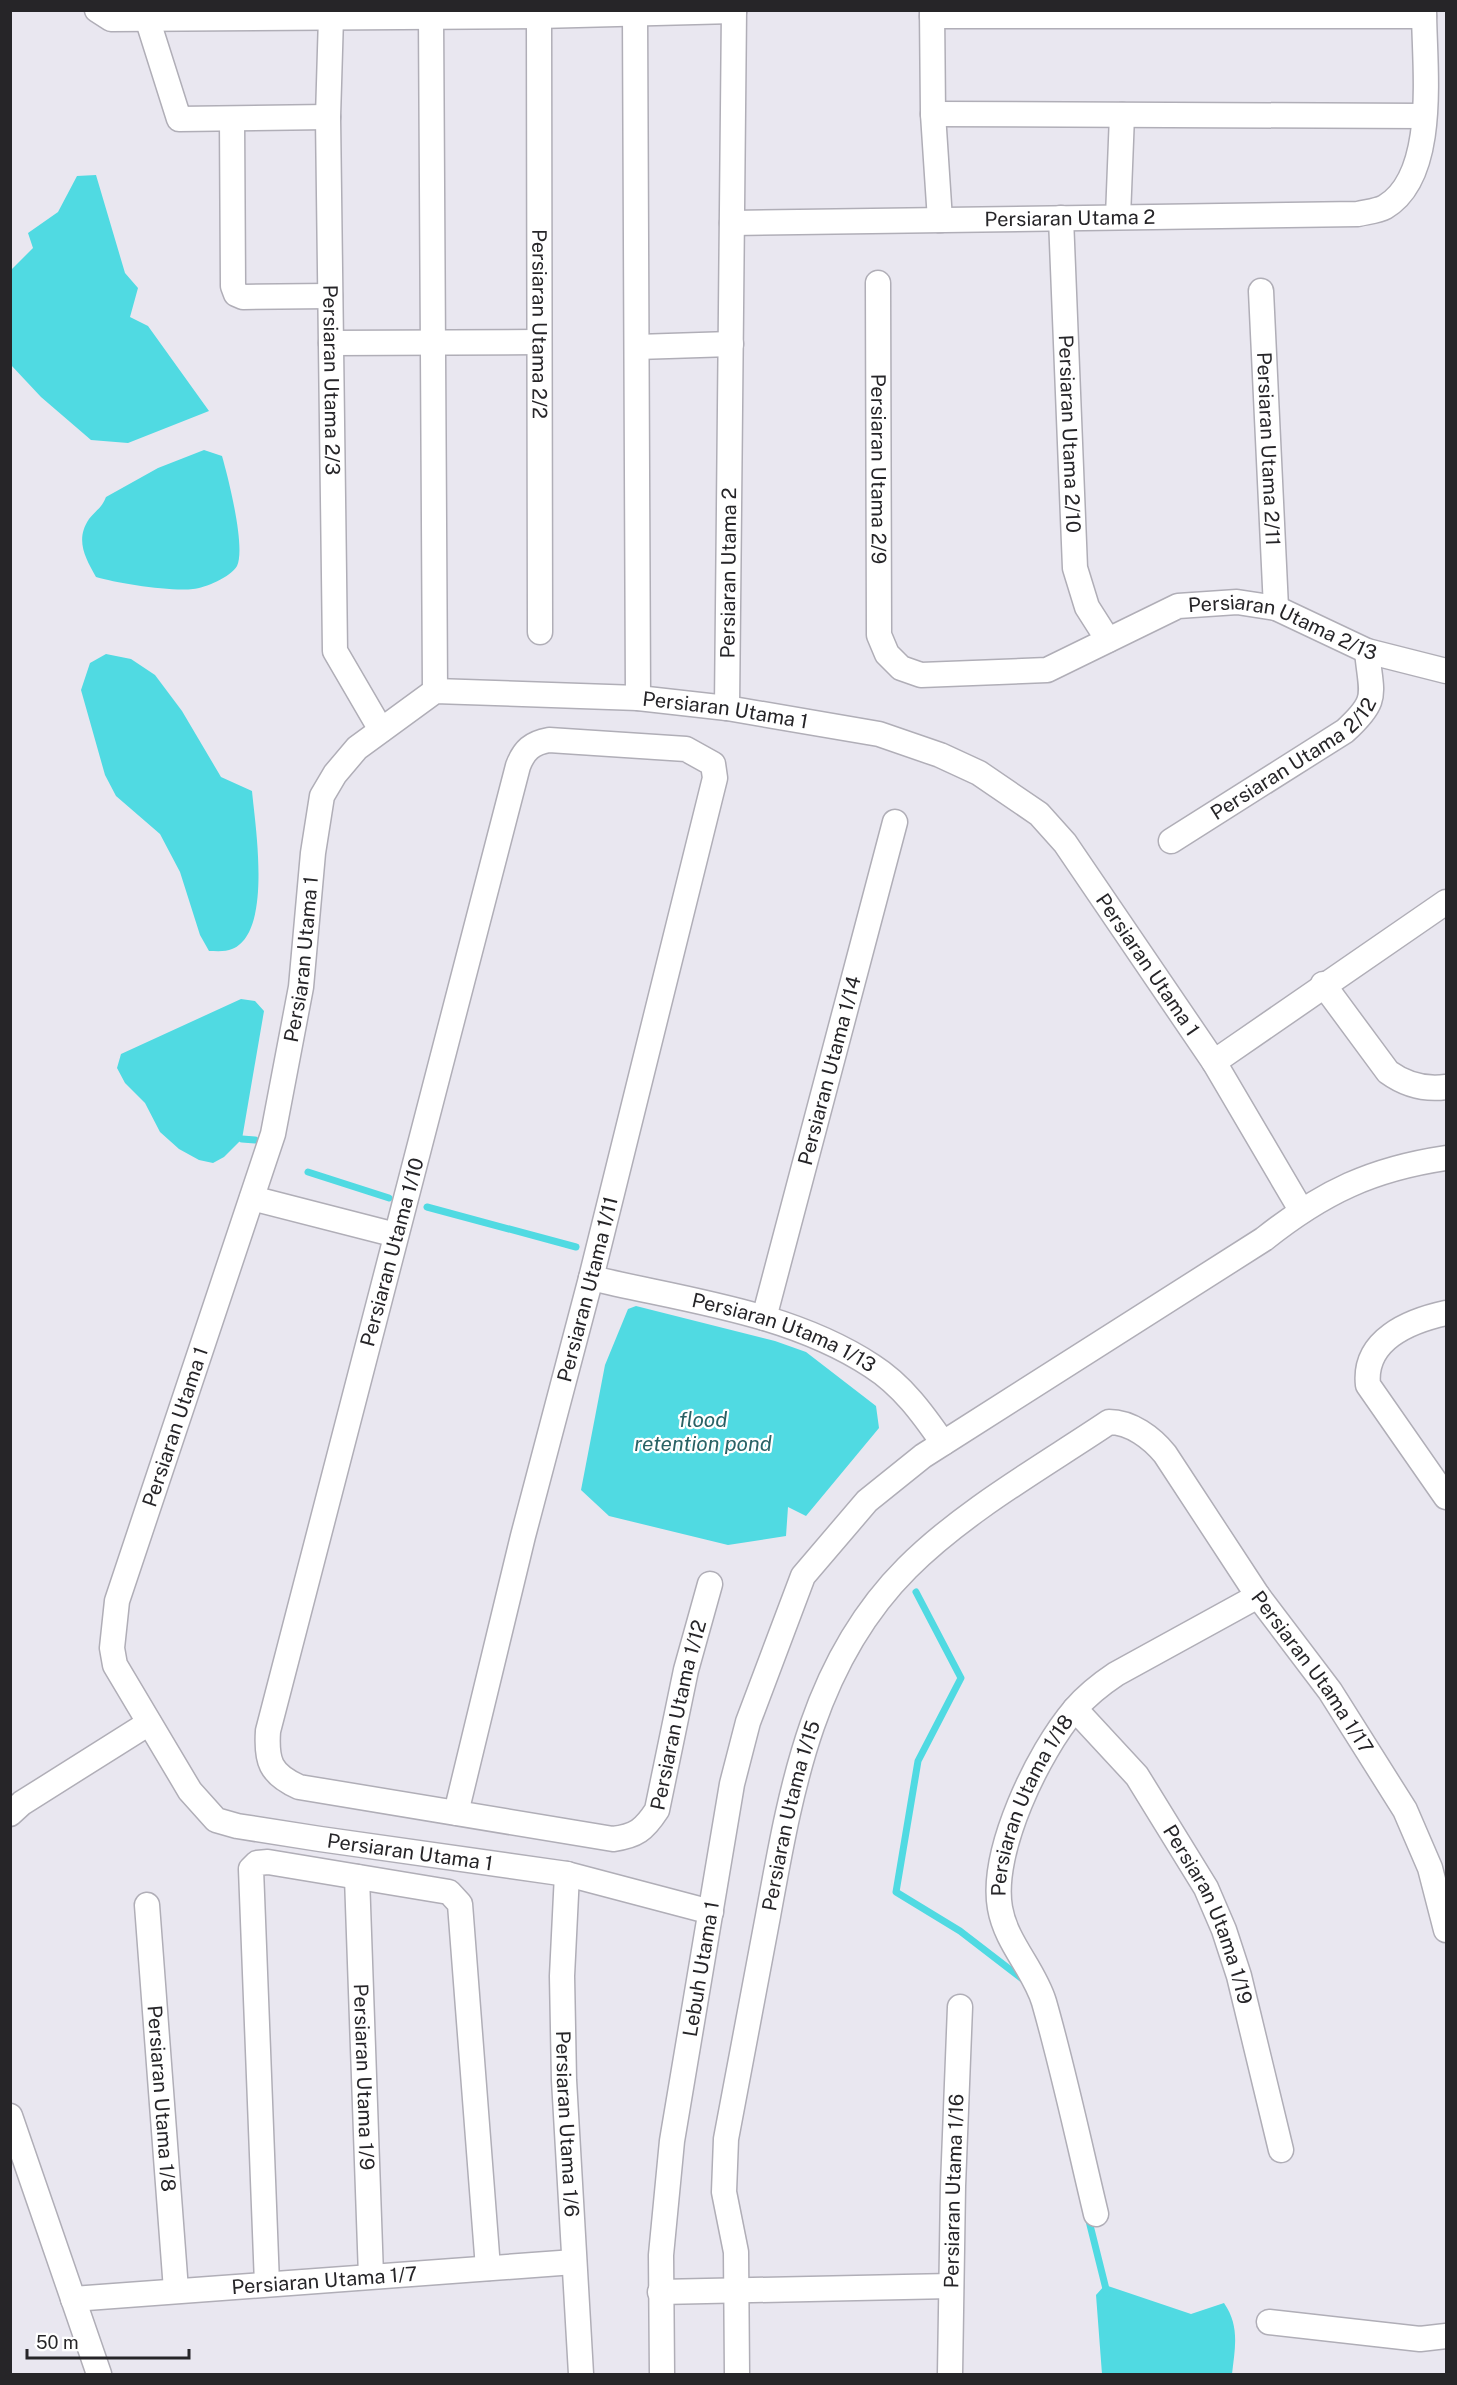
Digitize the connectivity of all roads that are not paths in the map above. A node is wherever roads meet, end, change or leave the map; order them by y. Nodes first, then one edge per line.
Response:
1 (734, 11) edge
2 (1144, 12) edge
3 (635, 13) junction
4 (932, 13) edge
5 (1424, 13) edge
6 (365, 14) edge
7 (104, 15) edge
8 (431, 16) junction
9 (539, 16) junction
10 (330, 17) junction
11 (147, 18) junction
12 (933, 114) junction
13 (1122, 115) junction
14 (1424, 116) junction
15 (328, 117) junction
16 (232, 119) junction
17 (1118, 217) junction
18 (1061, 218) junction
19 (940, 220) junction
20 (732, 223) junction
21 (878, 283) dead end
22 (1261, 291) dead end
23 (330, 296) junction
24 (432, 342) junction
25 (538, 342) junction
26 (331, 343) junction
27 (731, 344) junction
28 (637, 347) junction
29 (1276, 608) junction
30 (540, 632) dead end
31 (1108, 640) junction
32 (1367, 651) junction
33 (887, 654) joint
34 (1446, 671) edge
35 (435, 691) junction
36 (638, 698) junction
37 (727, 708) junction
38 (381, 730) junction
39 (713, 765) joint
40 (895, 822) dead end
41 (1171, 841) dead end
42 (1446, 902) edge
43 (1323, 984) junction
44 (1214, 1062) junction
45 (1446, 1087) edge
46 (1446, 1158) edge
47 (252, 1198) junction
48 (1301, 1210) junction
49 (396, 1235) junction
50 (591, 1278) junction
51 (1446, 1313) edge
52 (764, 1318) junction
53 (1142, 1434) joint
54 (943, 1443) junction
55 (1446, 1497) edge
56 (710, 1584) dead end
57 (1258, 1596) junction
58 (1075, 1709) junction
59 (149, 1723) junction
60 (456, 1813) junction
61 (10, 1814) edge
62 (567, 1874) junction
63 (357, 1877) junction
64 (147, 1905) dead end
65 (711, 1912) junction
66 (1446, 1930) edge
67 (960, 2007) dead end
68 (10, 2116) edge
69 (1281, 2150) dead end
70 (1096, 2214) dead end
71 (574, 2262) junction
72 (488, 2268) junction
73 (371, 2276) junction
74 (267, 2284) junction
75 (951, 2286) junction
76 (176, 2290) junction
77 (736, 2290) junction
78 (660, 2292) junction
79 (73, 2299) junction
80 (1269, 2322) dead end
81 (1446, 2336) edge
82 (99, 2374) edge
83 (581, 2374) edge
84 (662, 2374) edge
85 (737, 2374) edge
86 (950, 2374) edge

1 - 3 street
1 - 20 street, Persiaran Utama 2
2 - 4 street
2 - 5 street
3 - 9 street
3 - 28 street
4 - 12 street
5 - 14 street
6 - 8 street
6 - 10 street
7 - 11 street
8 - 9 street
8 - 24 street
9 - 25 street, Persiaran Utama 2/2
10 - 11 street
10 - 15 street, Persiaran Utama 2/3
11 - 16 street
12 - 13 street
12 - 19 street
13 - 14 street
13 - 17 street
14 - 17 street, Persiaran Utama 2
15 - 16 street
15 - 23 street, Persiaran Utama 2/3
16 - 23 street
17 - 18 street, Persiaran Utama 2
18 - 19 street, Persiaran Utama 2
18 - 31 street, Persiaran Utama 2/10
19 - 20 street, Persiaran Utama 2
20 - 27 street, Persiaran Utama 2
21 - 33 street, Persiaran Utama 2/9
22 - 29 street, Persiaran Utama 2/11
23 - 26 street, Persiaran Utama 2/3
24 - 25 street
24 - 26 street
24 - 35 street
25 - 30 street, Persiaran Utama 2/2
26 - 38 street, Persiaran Utama 2/3
27 - 28 street
27 - 37 street, Persiaran Utama 2
28 - 36 street
29 - 31 street, Persiaran Utama 2/13
29 - 32 street, Persiaran Utama 2/13
31 - 33 street, Persiaran Utama 2/13
32 - 34 street, Persiaran Utama 2/13
32 - 41 street, Persiaran Utama 2/12
35 - 36 street, Persiaran Utama 1
35 - 38 street, Persiaran Utama 1
36 - 37 street, Persiaran Utama 1
37 - 44 street, Persiaran Utama 1
38 - 47 street, Persiaran Utama 1
39 - 49 street, Persiaran Utama 1/10
39 - 50 street, Persiaran Utama 1/11
40 - 52 street, Persiaran Utama 1/14
42 - 43 street
43 - 44 street
43 - 45 street
44 - 48 street, Persiaran Utama 1
46 - 48 street, Lebuh Utama 1
47 - 49 street
47 - 59 street, Persiaran Utama 1
48 - 54 street, Lebuh Utama 1
49 - 60 street, Persiaran Utama 1/10
50 - 52 street, Persiaran Utama 1/13
50 - 60 street, Persiaran Utama 1/11
51 - 55 street
52 - 54 street, Persiaran Utama 1/13
53 - 57 street, Persiaran Utama 1/17
53 - 77 street, Persiaran Utama 1/15
54 - 65 street, Lebuh Utama 1
56 - 60 street, Persiaran Utama 1/12
57 - 58 street, Persiaran Utama 1/18
57 - 66 street, Persiaran Utama 1/17
58 - 69 street, Persiaran Utama 1/19
58 - 70 street, Persiaran Utama 1/18
59 - 61 street
59 - 62 street, Persiaran Utama 1
62 - 65 street, Persiaran Utama 1
62 - 71 street, Persiaran Utama 1/6
63 - 72 street
63 - 73 street, Persiaran Utama 1/9
63 - 74 street
64 - 76 street, Persiaran Utama 1/8
65 - 78 street, Lebuh Utama 1
67 - 75 street, Persiaran Utama 1/16
68 - 79 street
71 - 72 street, Persiaran Utama 1/7
71 - 83 street, Persiaran Utama 1/6
72 - 73 street, Persiaran Utama 1/7
73 - 74 street, Persiaran Utama 1/7
74 - 76 street, Persiaran Utama 1/7
75 - 77 street
75 - 86 street, Persiaran Utama 1/16
76 - 79 street, Persiaran Utama 1/7
77 - 78 street
77 - 85 street, Persiaran Utama 1/15
78 - 84 street, Lebuh Utama 1
79 - 82 street
80 - 81 street

